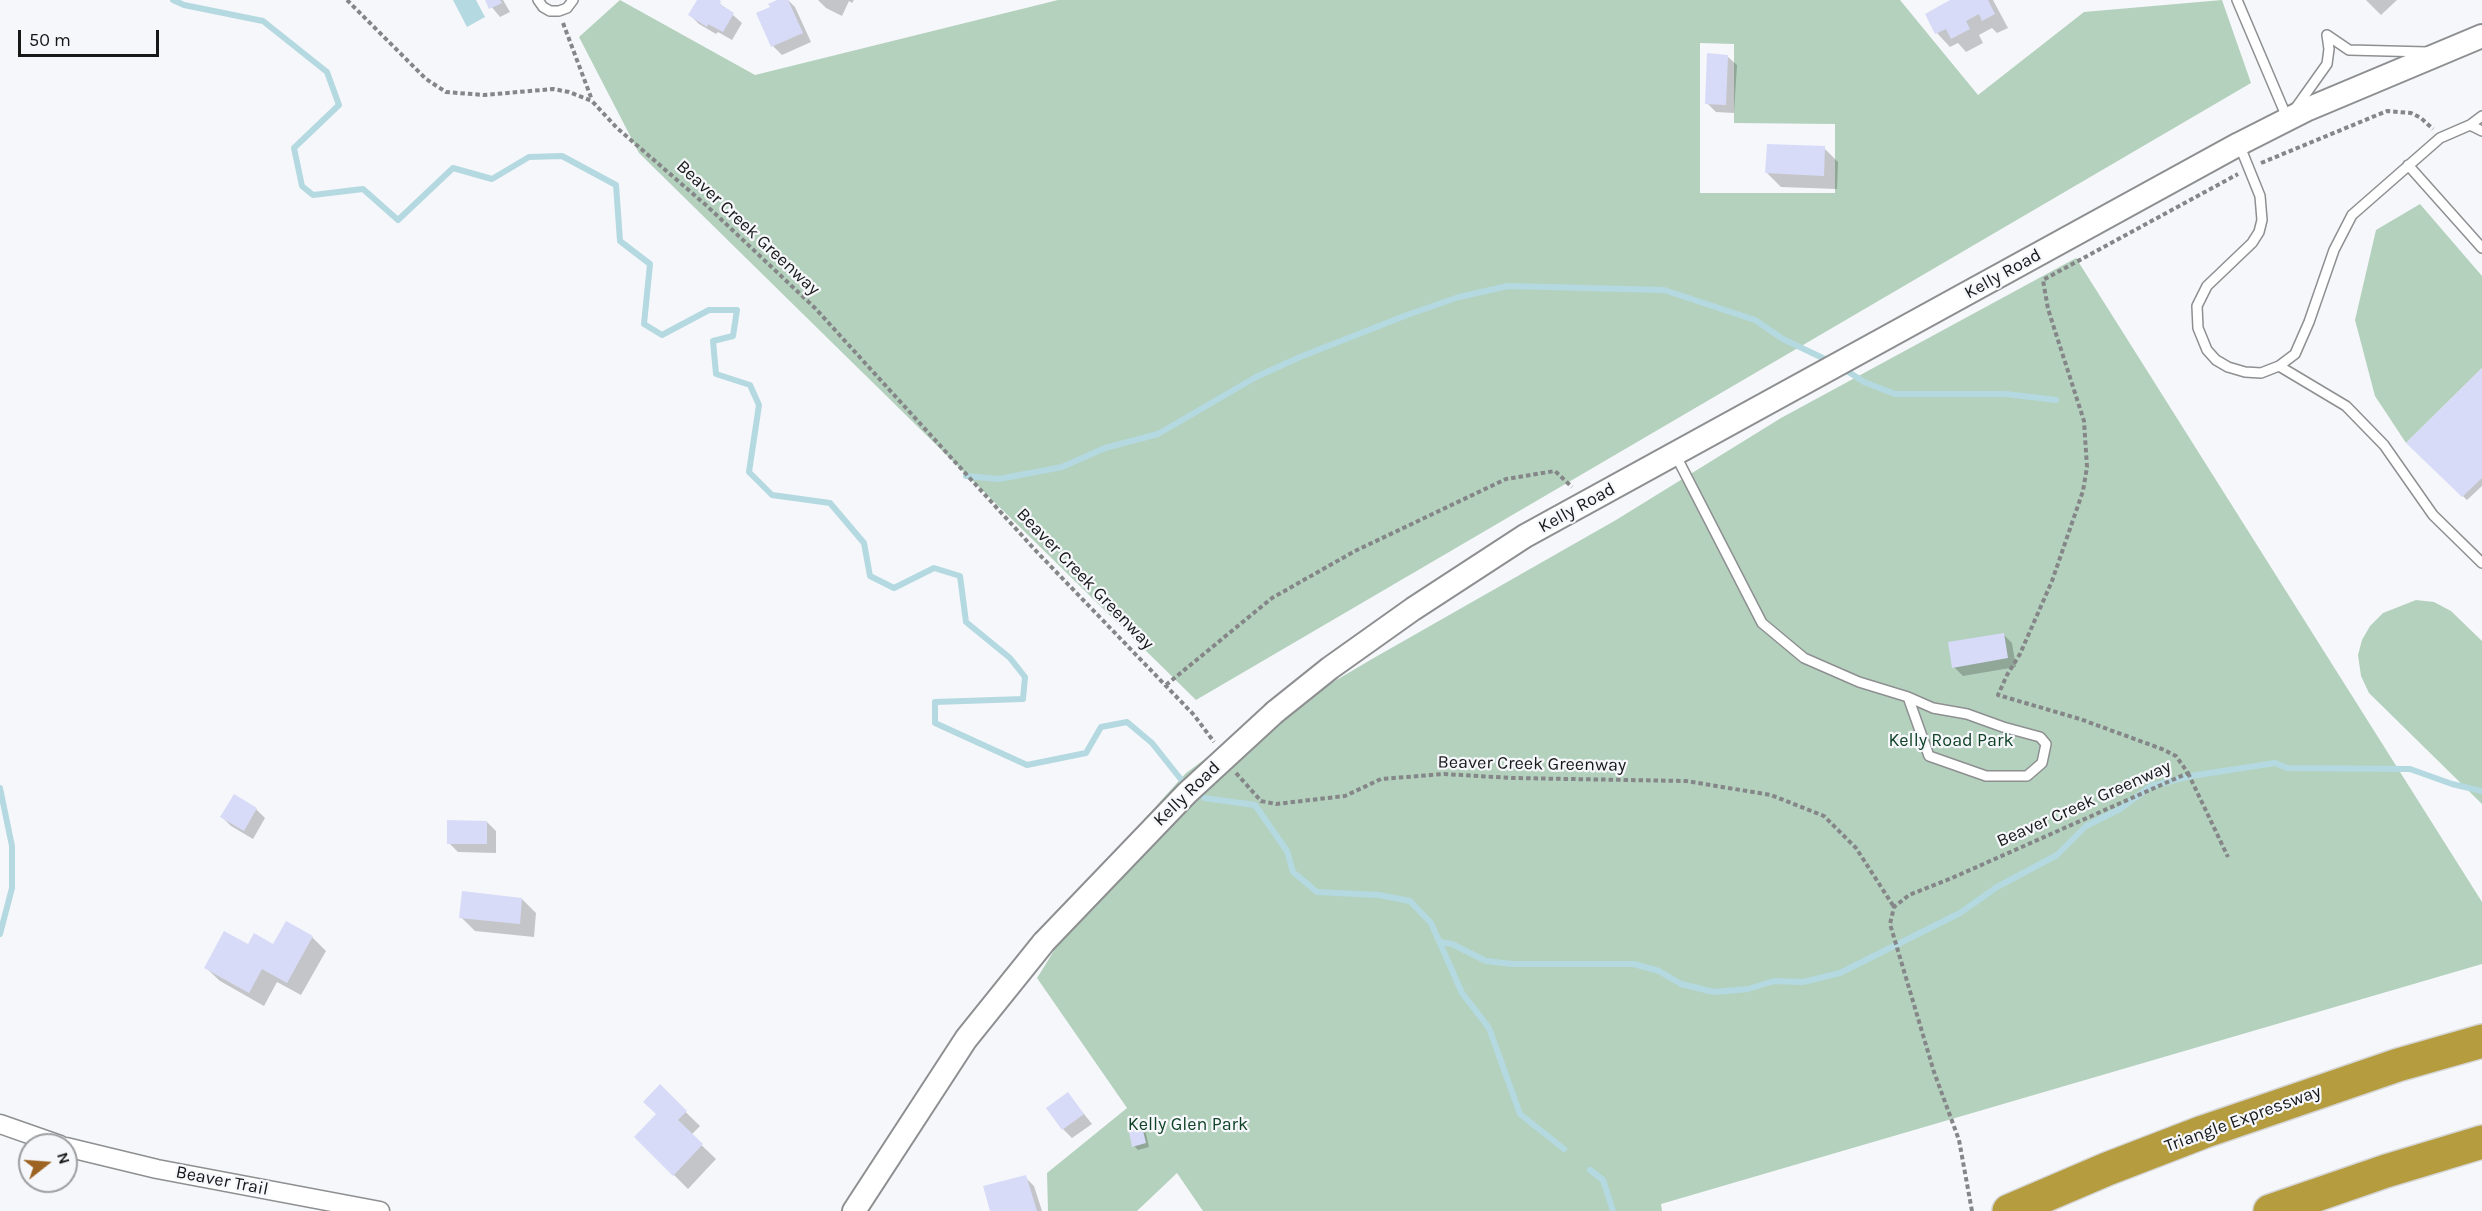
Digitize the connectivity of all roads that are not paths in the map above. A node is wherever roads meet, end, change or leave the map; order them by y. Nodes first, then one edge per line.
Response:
1 (538, 0) edge
2 (573, 0) edge
3 (2237, 0) edge
4 (2482, 36) edge
5 (2441, 52) junction
6 (2482, 116) edge
7 (2288, 120) junction
8 (2470, 125) junction
9 (2482, 131) edge
10 (2239, 144) junction
11 (2408, 165) junction
12 (2482, 248) edge
13 (2279, 366) junction
14 (1675, 454) junction
15 (2482, 563) edge
16 (1908, 697) junction
17 (2482, 1041) edge
18 (0, 1124) edge
19 (26, 1133) edge
20 (2482, 1142) edge
21 (78, 1150) edge
22 (2015, 1208) edge
23 (380, 1211) edge
24 (854, 1211) edge
25 (2270, 1211) edge

1 - 2 lane
3 - 7 lane
4 - 5 street, Kelly Road
5 - 7 street, Kelly Road
5 - 7 lane
6 - 8 lane
7 - 10 street, Kelly Road
8 - 9 lane
8 - 11 lane
10 - 13 lane
10 - 14 street, Kelly Road
11 - 12 lane
11 - 13 lane
13 - 15 lane
14 - 16 lane
14 - 24 street, Kelly Road, bridge
16 - 16 lane
17 - 22 highway, Triangle Expressway
18 - 19 street
20 - 25 highway
21 - 23 street, Beaver Trail

